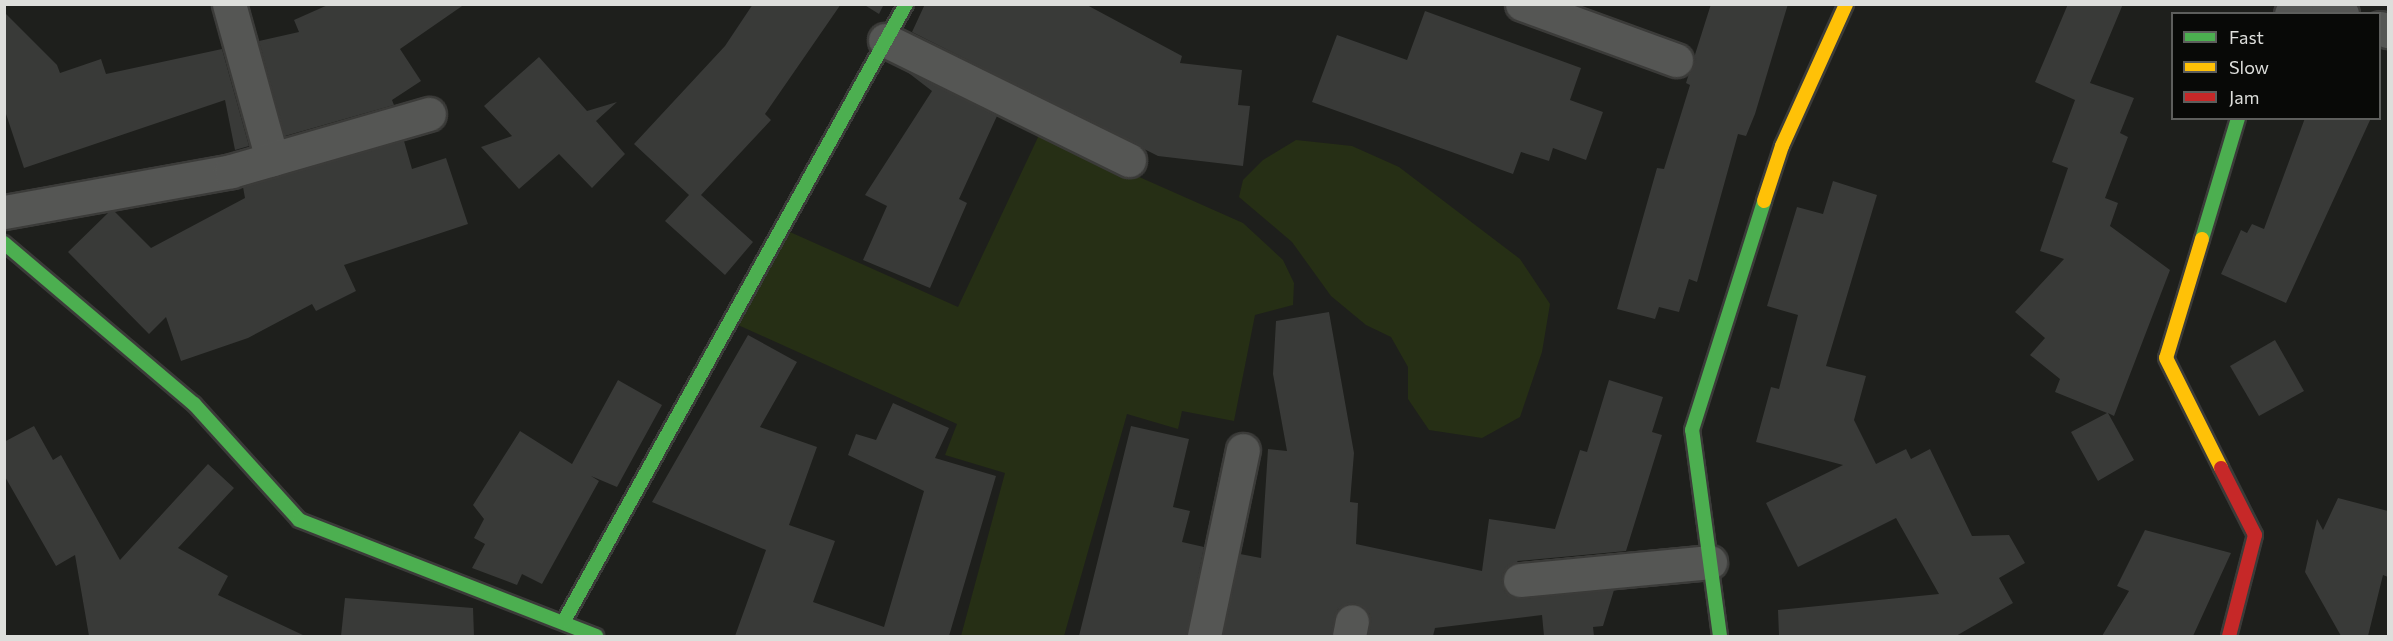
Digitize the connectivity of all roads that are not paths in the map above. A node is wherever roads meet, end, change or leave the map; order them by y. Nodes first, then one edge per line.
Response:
1 (228, 4) edge
2 (906, 4) edge
3 (1522, 4) edge
4 (1846, 4) edge
5 (2319, 4) edge
6 (2337, 12) edge
7 (885, 40) junction
8 (1676, 60) dead end
9 (429, 114) dead end
10 (2237, 120) edge
11 (272, 159) junction
12 (1129, 160) dead end
13 (4, 212) edge
14 (4, 243) edge
15 (1244, 450) dead end
16 (1710, 562) junction
17 (1520, 580) dead end
18 (564, 621) junction
19 (596, 636) edge
20 (1204, 636) edge
21 (1720, 636) edge
22 (2229, 636) edge

1 - 11 street
2 - 7 street
3 - 8 street
4 - 16 street
5 - 6 street
7 - 12 street
7 - 18 street
9 - 11 street
10 - 22 street
11 - 13 street
14 - 18 street
15 - 20 street
16 - 17 street
16 - 21 street
18 - 19 street

